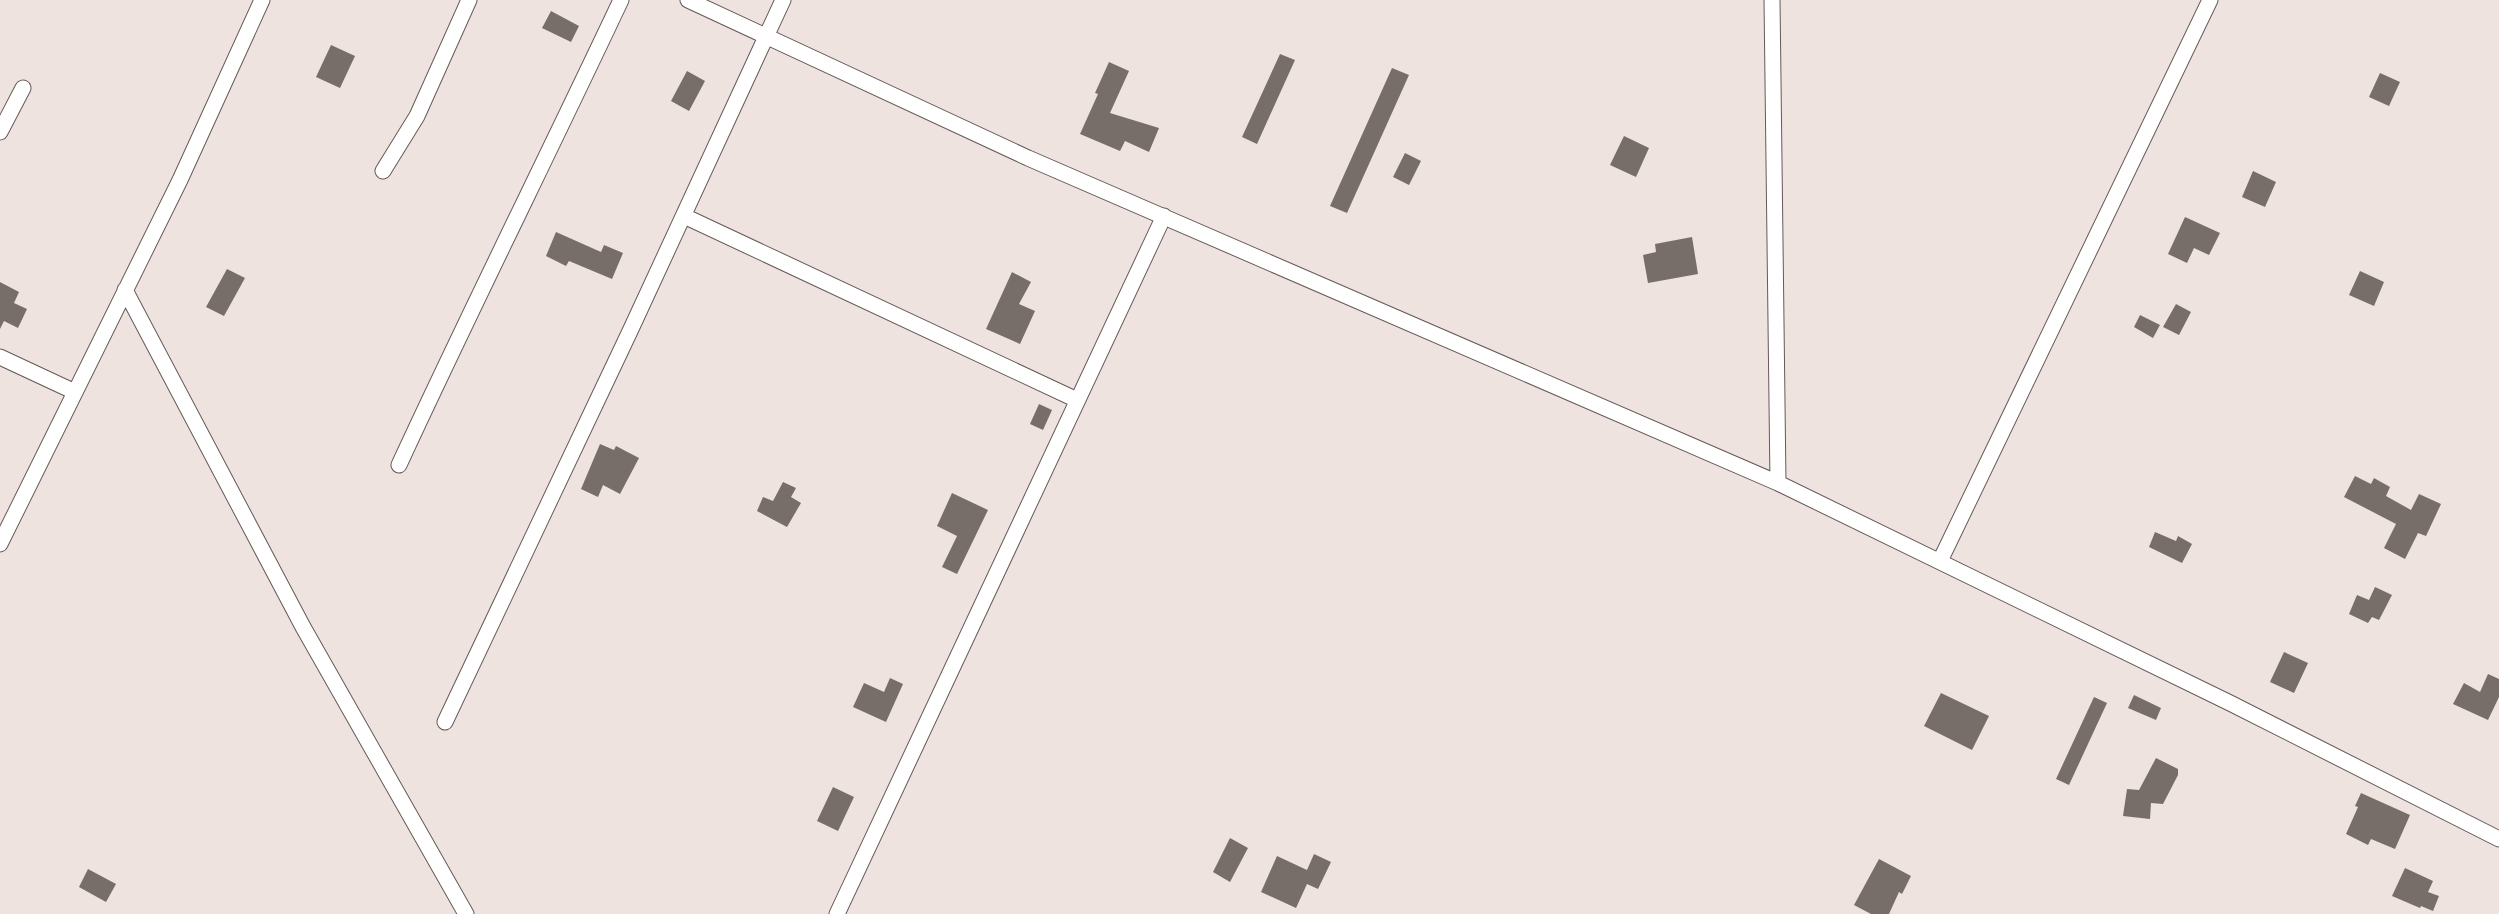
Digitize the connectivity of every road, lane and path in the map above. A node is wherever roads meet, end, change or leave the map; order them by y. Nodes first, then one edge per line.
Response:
1 (262, 0) edge
2 (469, 0) edge
3 (621, 0) edge
4 (688, 0) edge
5 (783, 0) edge
6 (1772, 0) edge
7 (2210, 0) edge
8 (766, 36) junction
9 (23, 88) dead end
10 (0, 132) edge
11 (383, 171) dead end
12 (684, 216) junction
13 (1164, 216) junction
14 (125, 290) junction
15 (0, 357) edge
16 (75, 392) junction
17 (1078, 400) junction
18 (399, 465) dead end
19 (1778, 483) junction
20 (0, 544) edge
21 (1940, 561) junction
22 (445, 722) dead end
23 (2499, 838) edge
24 (466, 914) edge
25 (837, 914) edge

1 - 14 street
2 - 11 street
3 - 18 street
4 - 8 street
5 - 8 street
6 - 19 street
7 - 21 street
8 - 12 street
8 - 13 street
9 - 10 street
12 - 17 street
12 - 22 street
13 - 17 street
13 - 19 street
14 - 16 street
14 - 24 street
15 - 16 street
16 - 20 street
17 - 25 street
19 - 21 street
21 - 23 street

